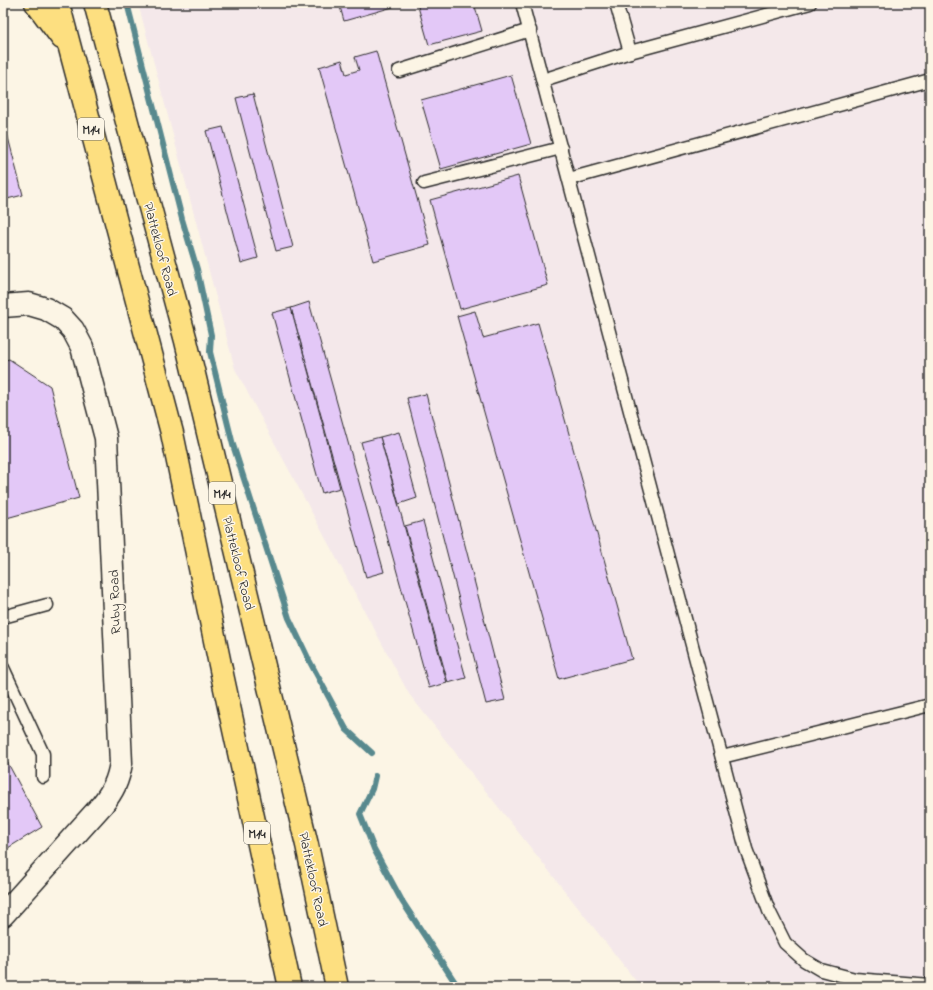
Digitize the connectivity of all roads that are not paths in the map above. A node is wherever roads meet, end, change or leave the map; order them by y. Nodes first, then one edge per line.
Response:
1 (36, 3) edge
2 (58, 3) edge
3 (95, 3) edge
4 (522, 3) edge
5 (616, 3) edge
6 (810, 3) edge
7 (530, 30) junction
8 (70, 49) junction
9 (630, 52) junction
10 (399, 71) dead end
11 (543, 80) junction
12 (930, 80) edge
13 (561, 148) junction
14 (569, 179) junction
15 (424, 183) dead end
16 (3, 306) edge
17 (47, 605) dead end
18 (3, 617) edge
19 (3, 668) edge
20 (930, 705) edge
21 (722, 757) junction
22 (43, 777) dead end
23 (3, 915) edge
24 (930, 985) edge
25 (290, 987) edge
26 (337, 987) edge

1 - 8 main road
2 - 8 main road, M14
3 - 26 main road, Plattekloof Road / M14
4 - 7 lane
5 - 9 lane
6 - 9 lane
7 - 10 lane
7 - 11 lane
8 - 25 main road, M14
9 - 11 lane
11 - 13 lane
12 - 14 lane
13 - 14 lane
13 - 15 lane
14 - 21 lane
16 - 23 street, Ruby Road
17 - 18 lane
19 - 22 lane
20 - 21 lane
21 - 24 lane

